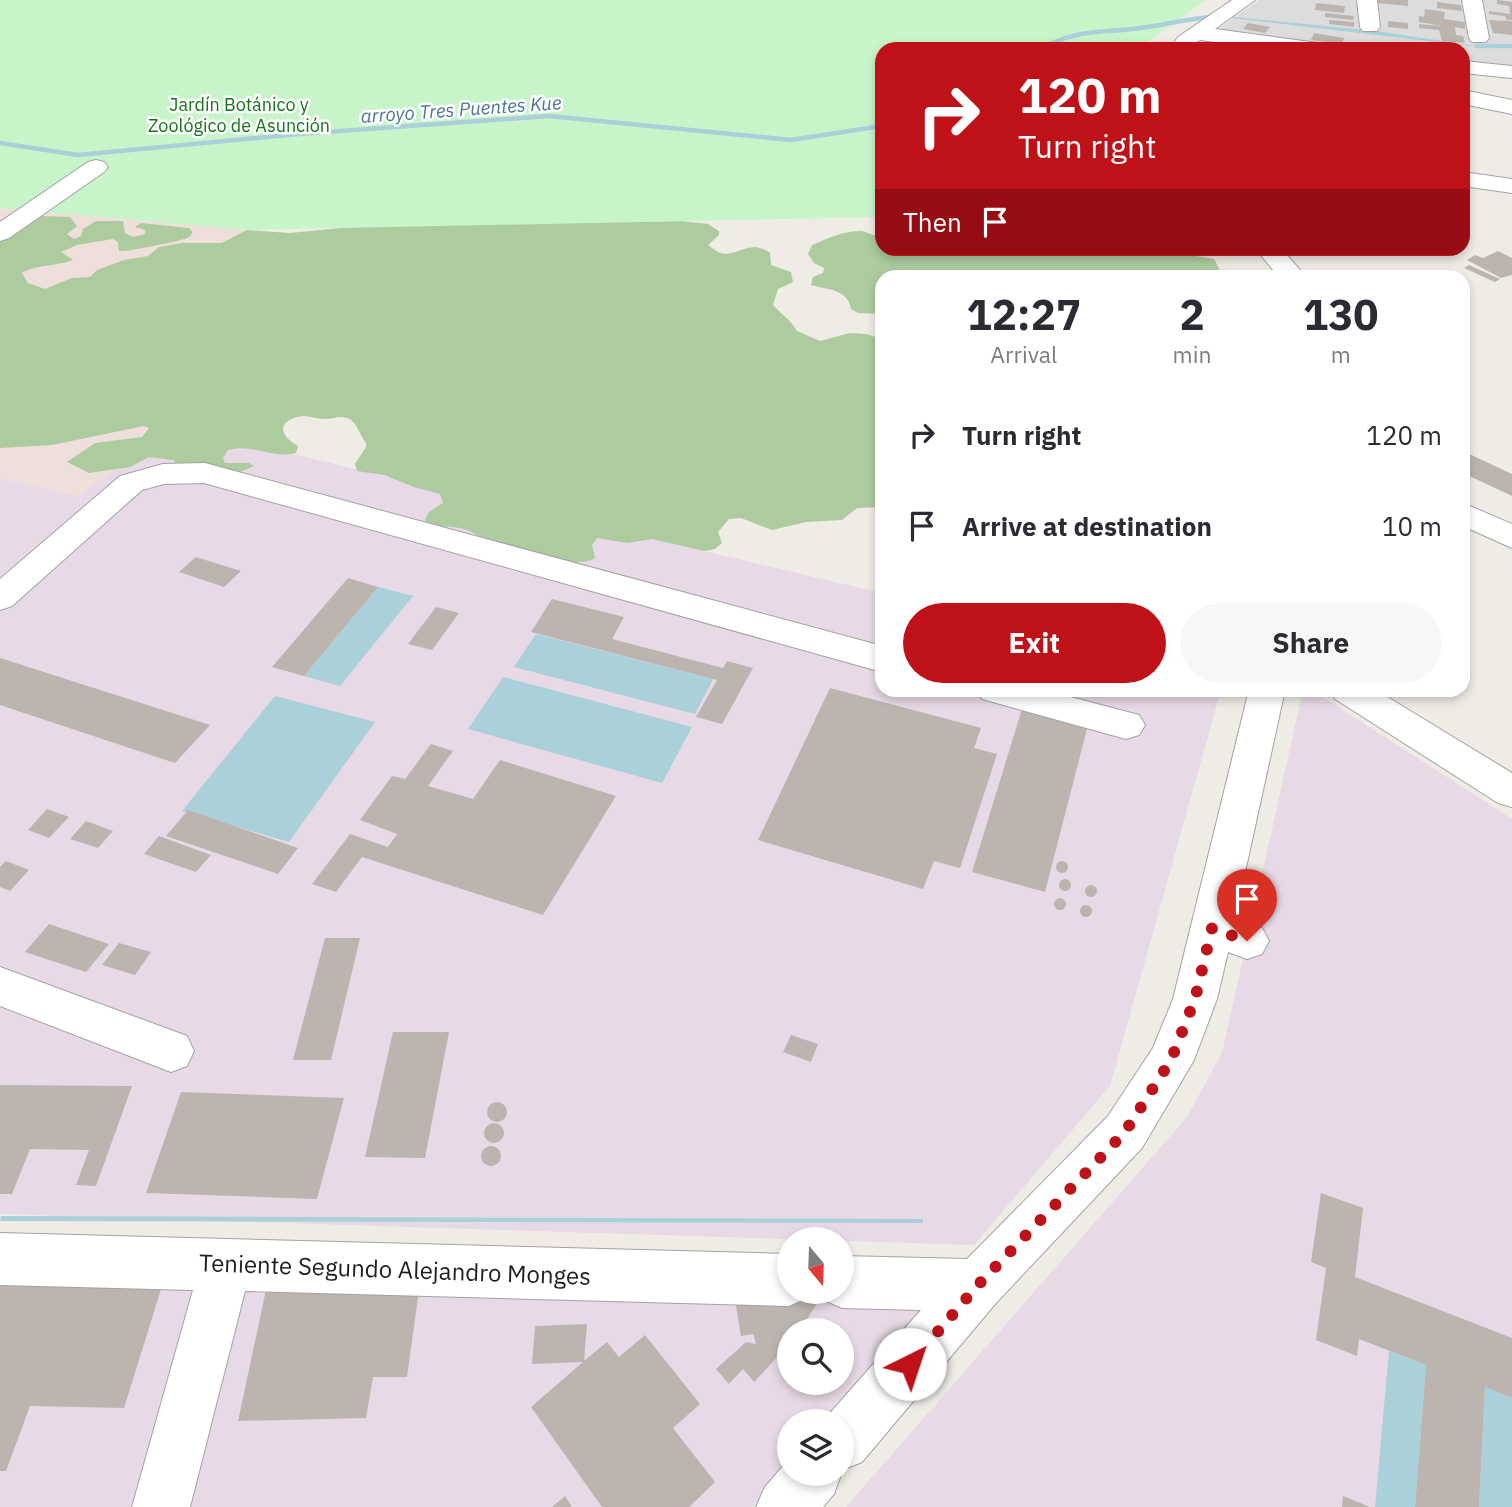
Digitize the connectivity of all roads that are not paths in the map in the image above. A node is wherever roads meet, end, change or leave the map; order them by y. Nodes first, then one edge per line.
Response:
1 (1367, 0) edge
2 (1472, 0) edge
3 (1220, 16) edge
4 (1370, 27) dead end
5 (1479, 38) dead end
6 (1185, 42) edge
7 (1297, 42) edge
8 (1503, 66) edge
9 (1470, 67) edge
10 (1470, 98) edge
11 (1512, 107) edge
12 (96, 167) dead end
13 (1470, 180) edge
14 (1512, 186) edge
15 (0, 233) edge
16 (1274, 256) edge
17 (1287, 270) edge
18 (1470, 500) edge
19 (1470, 516) edge
20 (1512, 519) edge
21 (1512, 537) edge
22 (0, 598) edge
23 (875, 657) edge
24 (1021, 697) edge
25 (1266, 697) edge
26 (1359, 697) edge
27 (1126, 725) dead end
28 (1512, 792) edge
29 (0, 986) edge
30 (171, 1051) dead end
31 (0, 1259) edge
32 (226, 1264) junction
33 (777, 1280) edge
34 (854, 1282) edge
35 (978, 1285) junction
36 (854, 1428) edge
37 (803, 1486) edge
38 (161, 1507) edge
39 (785, 1507) edge

1 - 4 street
2 - 5 street
3 - 6 street
3 - 7 street
8 - 9 street
10 - 11 street
12 - 15 street
13 - 14 street
16 - 17 street
18 - 20 street
19 - 21 street
22 - 23 street
24 - 27 street
25 - 35 street
26 - 28 street
29 - 30 street
31 - 32 street, Teniente Segundo Alejandro Monges
32 - 33 street, Teniente Segundo Alejandro Monges
32 - 38 street
34 - 35 street
35 - 36 street
37 - 39 street

